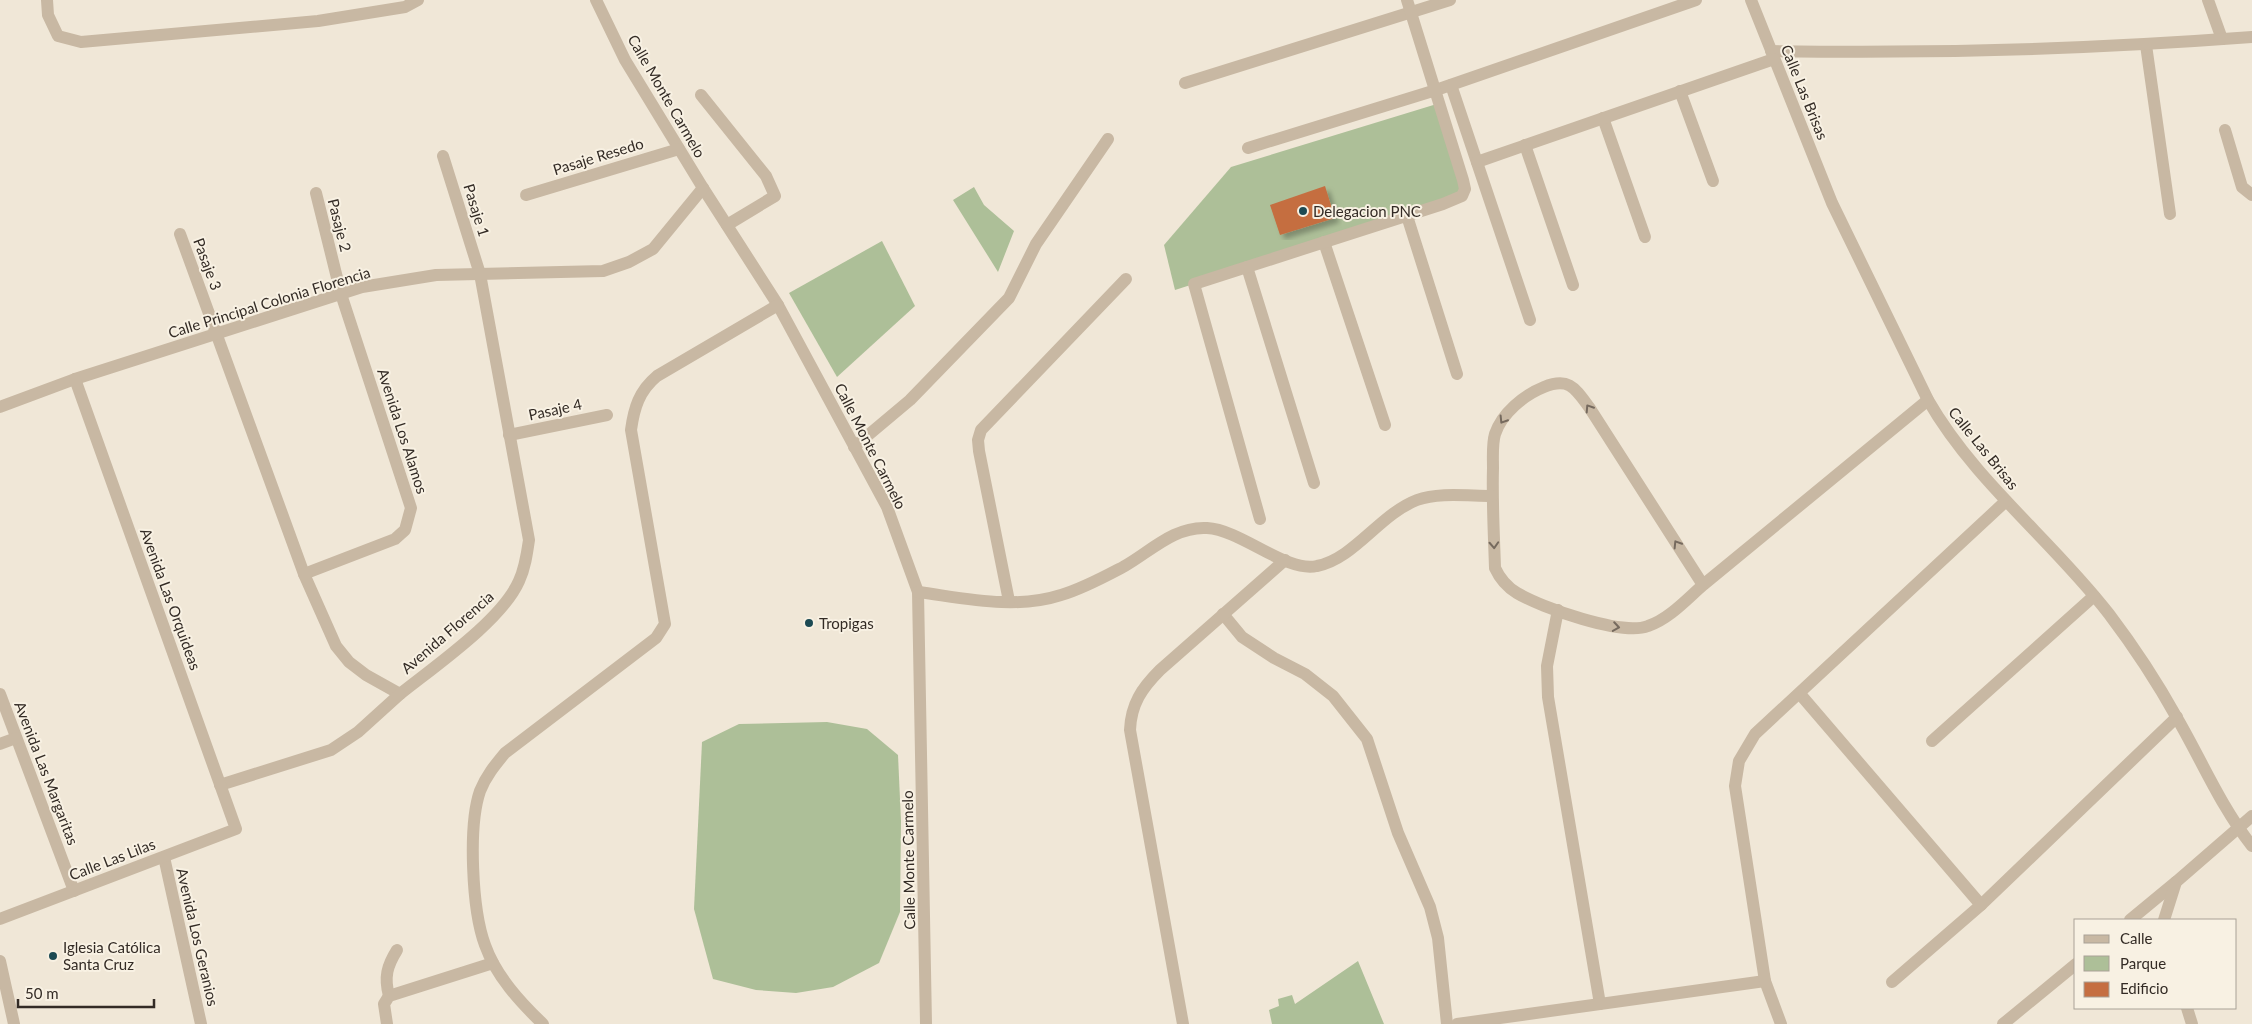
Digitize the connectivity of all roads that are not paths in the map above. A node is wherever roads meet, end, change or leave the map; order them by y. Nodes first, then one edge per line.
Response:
1 (47, 0) edge
2 (418, 0) edge
3 (596, 0) edge
4 (1408, 0) edge
5 (1450, 0) edge
6 (1696, 0) edge
7 (1751, 0) edge
8 (2208, 0) edge
9 (1412, 13) junction
10 (2252, 37) edge
11 (2222, 39) junction
12 (2146, 45) junction
13 (1772, 55) junction
14 (1185, 83) dead end
15 (1451, 85) junction
16 (1436, 90) junction
17 (1680, 91) junction
18 (701, 94) dead end
19 (1603, 118) junction
20 (2225, 130) dead end
21 (1108, 139) dead end
22 (1525, 145) junction
23 (1248, 148) dead end
24 (679, 149) junction
25 (444, 156) dead end
26 (1477, 162) junction
27 (1713, 181) dead end
28 (702, 188) junction
29 (316, 193) dead end
30 (526, 195) dead end
31 (2252, 195) edge
32 (2170, 214) dead end
33 (1407, 216) junction
34 (727, 225) junction
35 (180, 234) dead end
36 (1645, 237) dead end
37 (1324, 242) junction
38 (1247, 267) junction
39 (480, 274) junction
40 (1126, 279) dead end
41 (1573, 285) dead end
42 (341, 294) junction
43 (778, 305) junction
44 (1530, 320) dead end
45 (216, 334) junction
46 (1457, 374) dead end
47 (75, 380) junction
48 (1928, 400) junction
49 (0, 407) edge
50 (607, 415) dead end
51 (1385, 425) dead end
52 (509, 435) junction
53 (854, 447) junction
54 (1314, 483) dead end
55 (1492, 496) junction
56 (2006, 501) junction
57 (1260, 519) dead end
58 (1285, 560) junction
59 (304, 574) junction
60 (1703, 585) junction
61 (918, 592) junction
62 (2094, 596) junction
63 (1009, 602) junction
64 (1558, 610) junction
65 (1222, 614) junction
66 (0, 694) edge
67 (400, 694) junction
68 (1800, 694) junction
69 (2177, 717) junction
70 (16, 738) junction
71 (1932, 741) dead end
72 (0, 744) edge
73 (220, 785) junction
74 (2252, 816) edge
75 (2238, 827) junction
76 (236, 829) joint
77 (2252, 846) edge
78 (164, 857) junction
79 (2176, 882) junction
80 (74, 891) junction
81 (1981, 905) junction
82 (0, 919) edge
83 (2131, 919) edge
84 (2164, 919) edge
85 (397, 950) dead end
86 (0, 961) edge
87 (493, 963) junction
88 (2074, 966) edge
89 (1765, 981) junction
90 (1892, 982) dead end
91 (389, 996) junction
92 (1600, 1004) junction
93 (2187, 1009) edge
94 (14, 1024) edge
95 (201, 1024) edge
96 (387, 1024) edge
97 (543, 1024) edge
98 (926, 1024) edge
99 (1183, 1024) edge
100 (1447, 1024) edge
101 (1457, 1024) edge
102 (1781, 1024) edge
103 (2003, 1024) edge
104 (2192, 1024) edge

1 - 2 street
3 - 24 street, Calle Monte Carmelo
4 - 9 street
5 - 9 street
6 - 15 street
7 - 13 street, Calle Las Brisas
8 - 11 street
9 - 14 street
9 - 16 street
10 - 11 street
11 - 12 street
12 - 13 street
12 - 32 street
13 - 17 street
13 - 48 street, Calle Las Brisas
15 - 16 street
15 - 26 street
16 - 23 street
16 - 33 street
17 - 19 street
17 - 27 street
18 - 34 street
19 - 22 street
19 - 36 street
20 - 31 street
21 - 53 street
22 - 26 street
22 - 41 street
24 - 28 street, Calle Monte Carmelo
24 - 30 street, Pasaje Resedo
25 - 39 street, Pasaje 1
26 - 44 street
28 - 34 street, Calle Monte Carmelo
28 - 39 street, Calle Principal Colonia Florencia
29 - 42 street, Pasaje 2
33 - 37 street
33 - 46 street
34 - 43 street, Calle Monte Carmelo
35 - 45 street, Pasaje 3
37 - 38 street
37 - 51 street
38 - 54 street
38 - 57 street
39 - 42 street, Calle Principal Colonia Florencia
39 - 52 street, Avenida Florencia
40 - 63 street
42 - 45 street, Calle Principal Colonia Florencia
42 - 59 street, Avenida Los Alamos
43 - 53 street, Calle Monte Carmelo
43 - 87 street
45 - 47 street, Calle Principal Colonia Florencia
45 - 59 street, Avenida Florencia
47 - 49 street, Calle Principal Colonia Florencia
47 - 73 street, Avenida Las Orquideas
48 - 56 street, Calle Las Brisas
48 - 60 street
50 - 52 street, Pasaje 4
52 - 67 street, Avenida Florencia
53 - 61 street, Calle Monte Carmelo
55 - 58 street
60 -> 55 street
55 -> 64 street
56 - 62 street, Calle Las Brisas
56 - 68 street
58 - 63 street
58 - 65 street
59 - 67 street, Avenida Florencia
64 -> 60 street
61 - 63 street
61 - 98 street, Calle Monte Carmelo
62 - 69 street, Calle Las Brisas
62 - 71 street
64 - 92 street
65 - 99 street
65 - 100 street
66 - 70 street, Avenida Las Margaritas
67 - 73 street
68 - 81 street
68 - 89 street
69 - 75 street, Calle Las Brisas
69 - 81 street
70 - 72 street
70 - 80 street, Avenida Las Margaritas
73 - 76 street, Avenida Las Orquideas
74 - 75 street
75 - 77 street, Calle Las Brisas
75 - 79 street
76 - 78 street, Calle Las Lilas
78 - 80 street, Calle Las Lilas
78 - 95 street, Avenida Los Geranios
79 - 83 street
79 - 84 street
80 - 82 street, Calle Las Lilas
81 - 90 street
85 - 91 street
86 - 94 street
87 - 91 street
87 - 97 street
88 - 103 street
89 - 92 street
89 - 102 street
91 - 96 street
92 - 101 street
93 - 104 street

